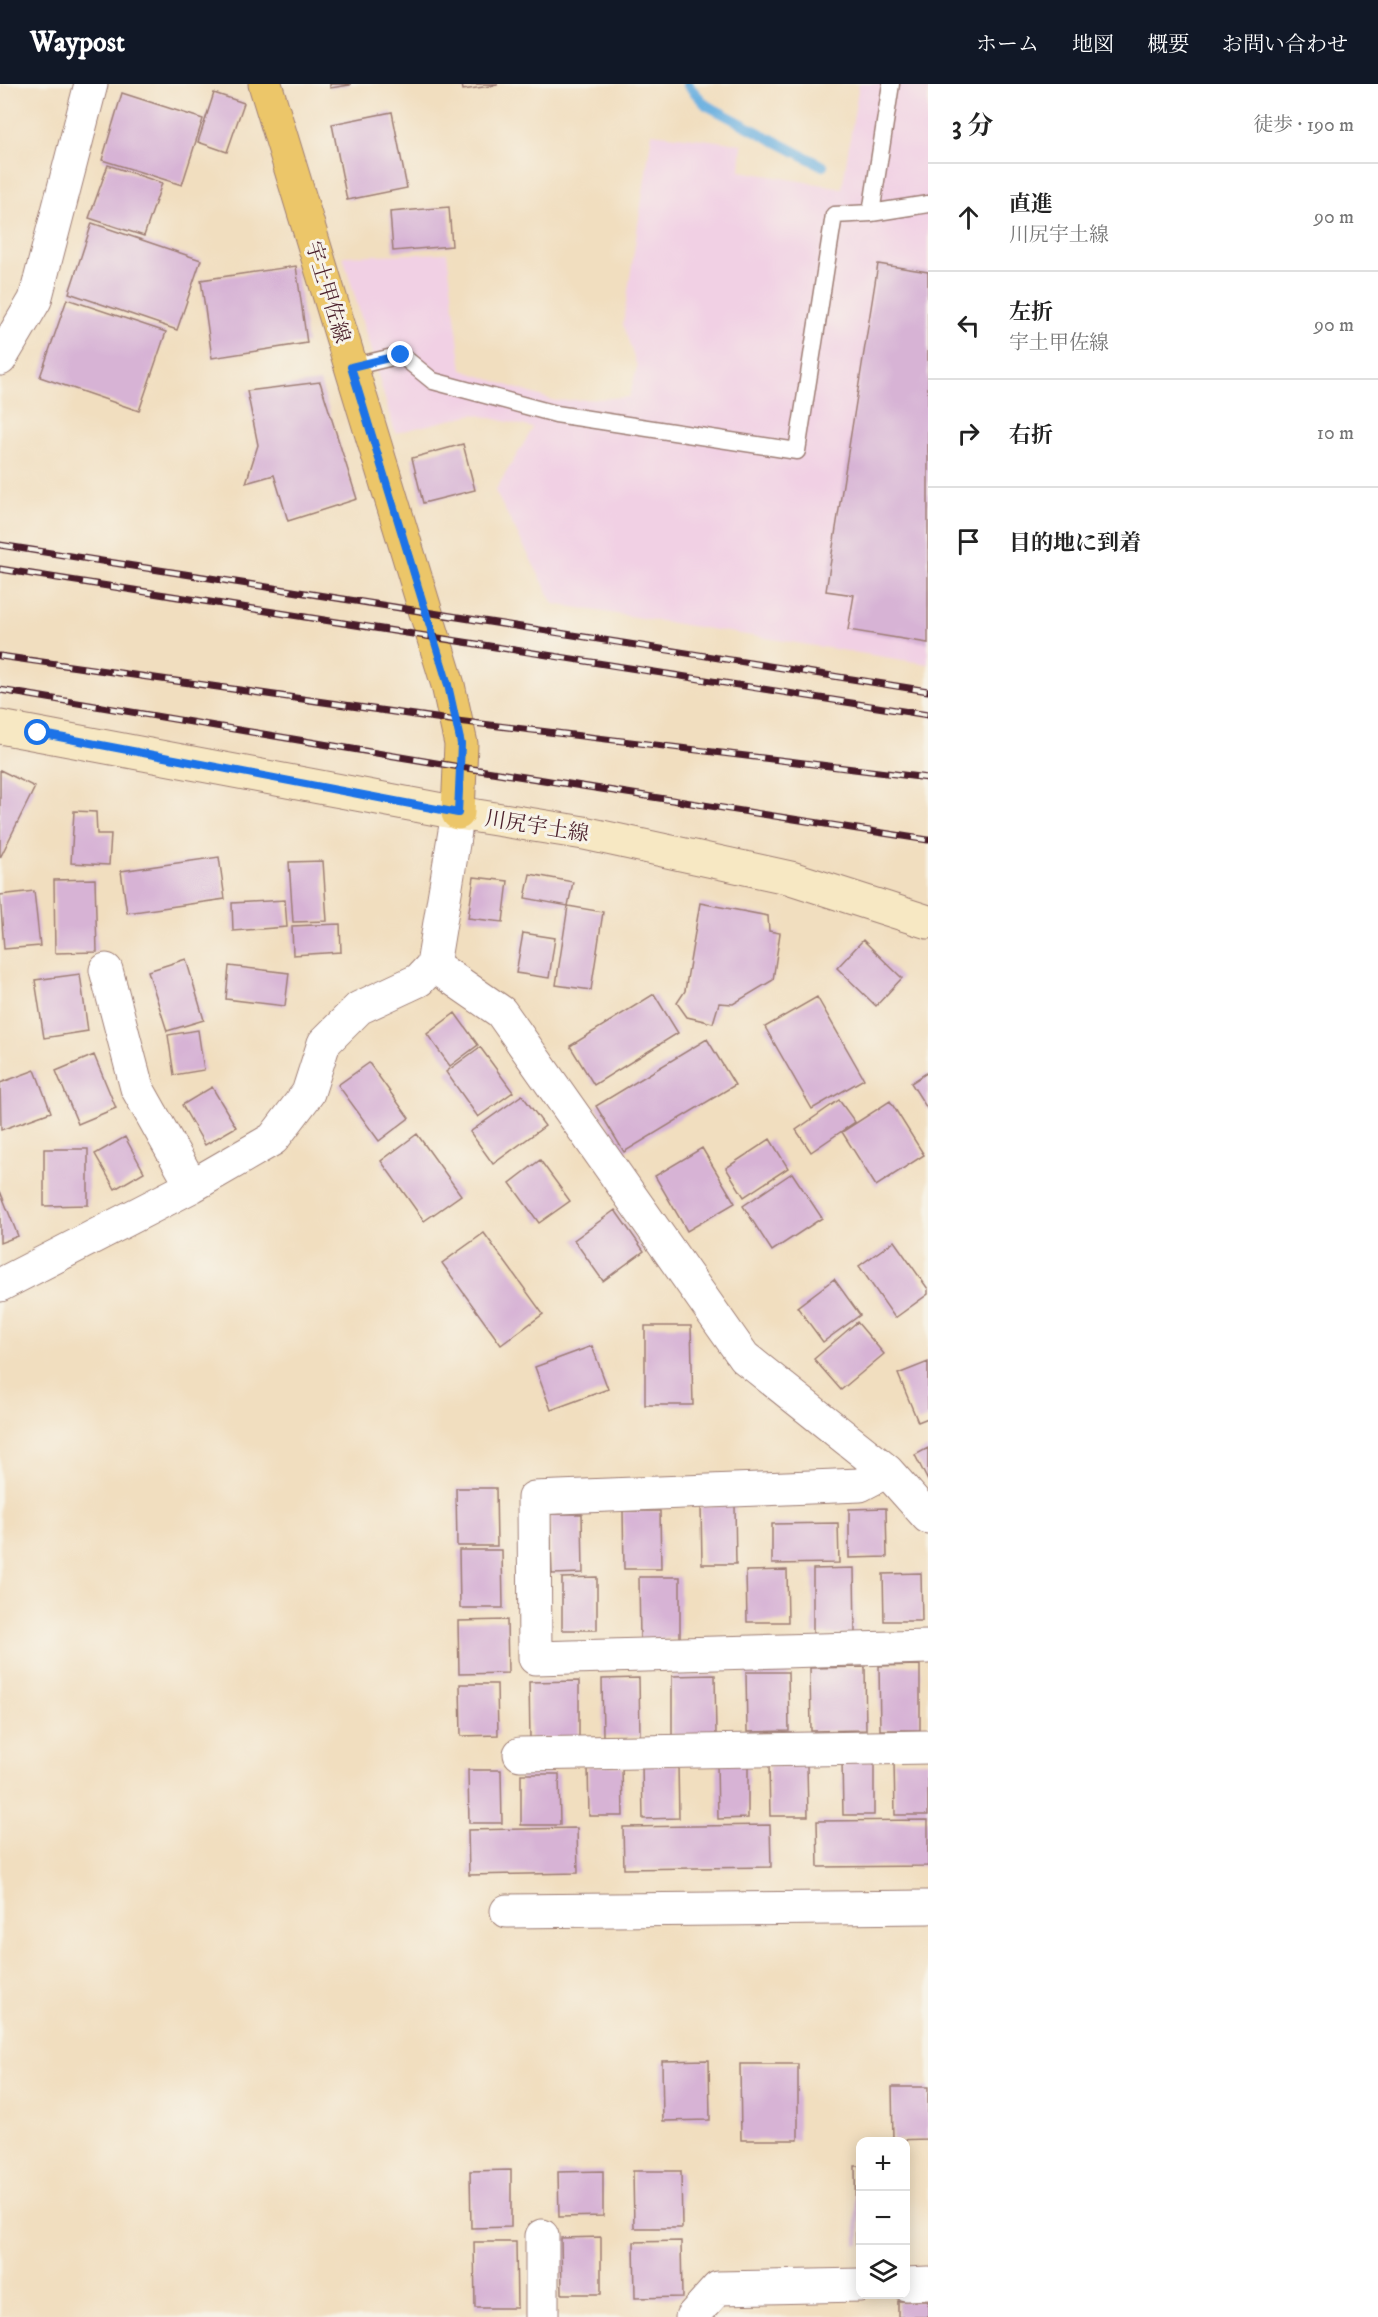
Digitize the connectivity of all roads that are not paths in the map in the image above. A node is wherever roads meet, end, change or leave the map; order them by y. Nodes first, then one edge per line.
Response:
1 (91, 84) edge
2 (265, 84) edge
3 (891, 84) edge
4 (928, 204) edge
5 (871, 213) junction
6 (0, 359) edge
7 (351, 367) junction
8 (0, 727) edge
9 (458, 813) junction
10 (928, 922) edge
11 (432, 965) junction
12 (106, 970) dead end
13 (192, 1186) junction
14 (0, 1285) edge
15 (887, 1471) junction
16 (928, 1517) edge
17 (928, 1647) edge
18 (928, 1747) edge
19 (520, 1754) dead end
20 (928, 1907) edge
21 (507, 1911) dead end
22 (542, 2236) dead end
23 (928, 2283) edge
24 (910, 2284) edge
25 (856, 2285) edge
26 (542, 2317) edge
27 (692, 2317) edge

1 - 6 street
2 - 7 main road, 宇土甲佐線
3 - 5 lane
4 - 5 lane
5 - 7 lane
7 - 9 main road, 宇土甲佐線
8 - 9 main road, 川尻宇土線
9 - 10 main road, 川尻宇土線
9 - 11 street
11 - 13 street
11 - 15 street
12 - 13 street
13 - 14 street
15 - 16 street
15 - 17 street
18 - 19 street
20 - 21 street
22 - 26 street
23 - 24 street
25 - 27 street

